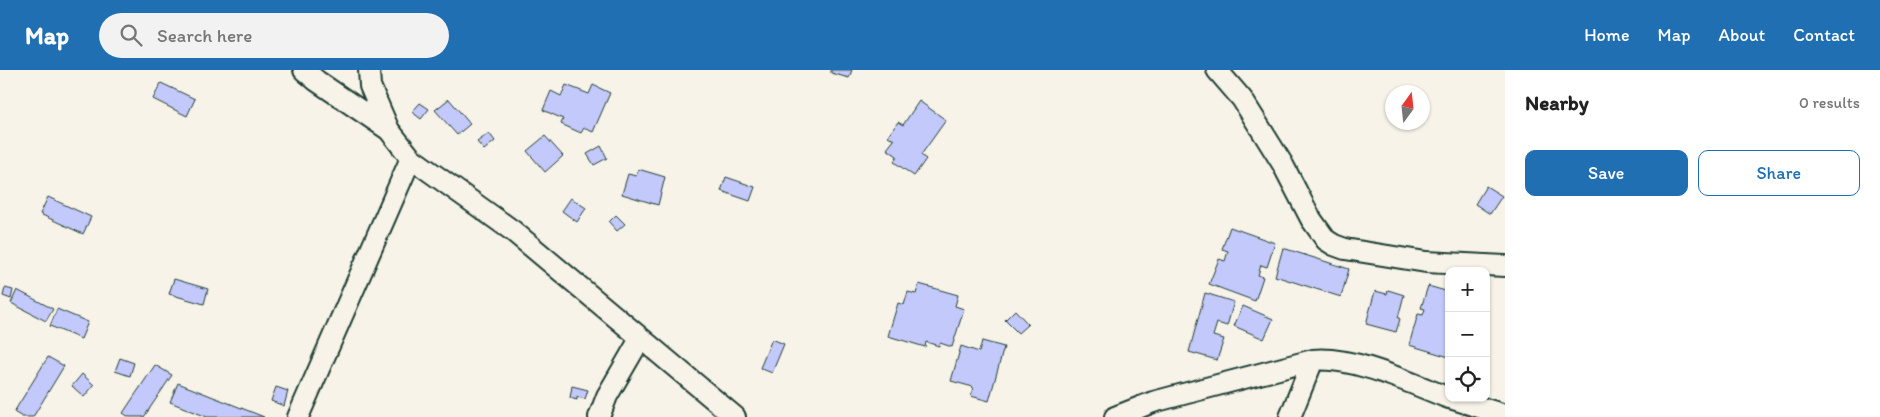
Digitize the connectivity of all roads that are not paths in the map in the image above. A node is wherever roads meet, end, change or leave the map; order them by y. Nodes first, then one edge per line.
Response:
1 (304, 70) edge
2 (369, 70) edge
3 (1217, 70) edge
4 (389, 130) junction
5 (410, 158) junction
6 (1505, 266) edge
7 (640, 339) junction
8 (1313, 360) junction
9 (1445, 396) edge
10 (1463, 402) edge
11 (1505, 415) edge
12 (298, 417) edge
13 (599, 417) edge
14 (735, 417) edge
15 (1115, 417) edge
16 (1290, 417) edge

1 - 4 street
2 - 4 street
3 - 6 street
4 - 5 street
5 - 7 street
5 - 12 street
7 - 13 street
7 - 14 street
8 - 9 street
8 - 15 street
8 - 16 street
10 - 11 street

